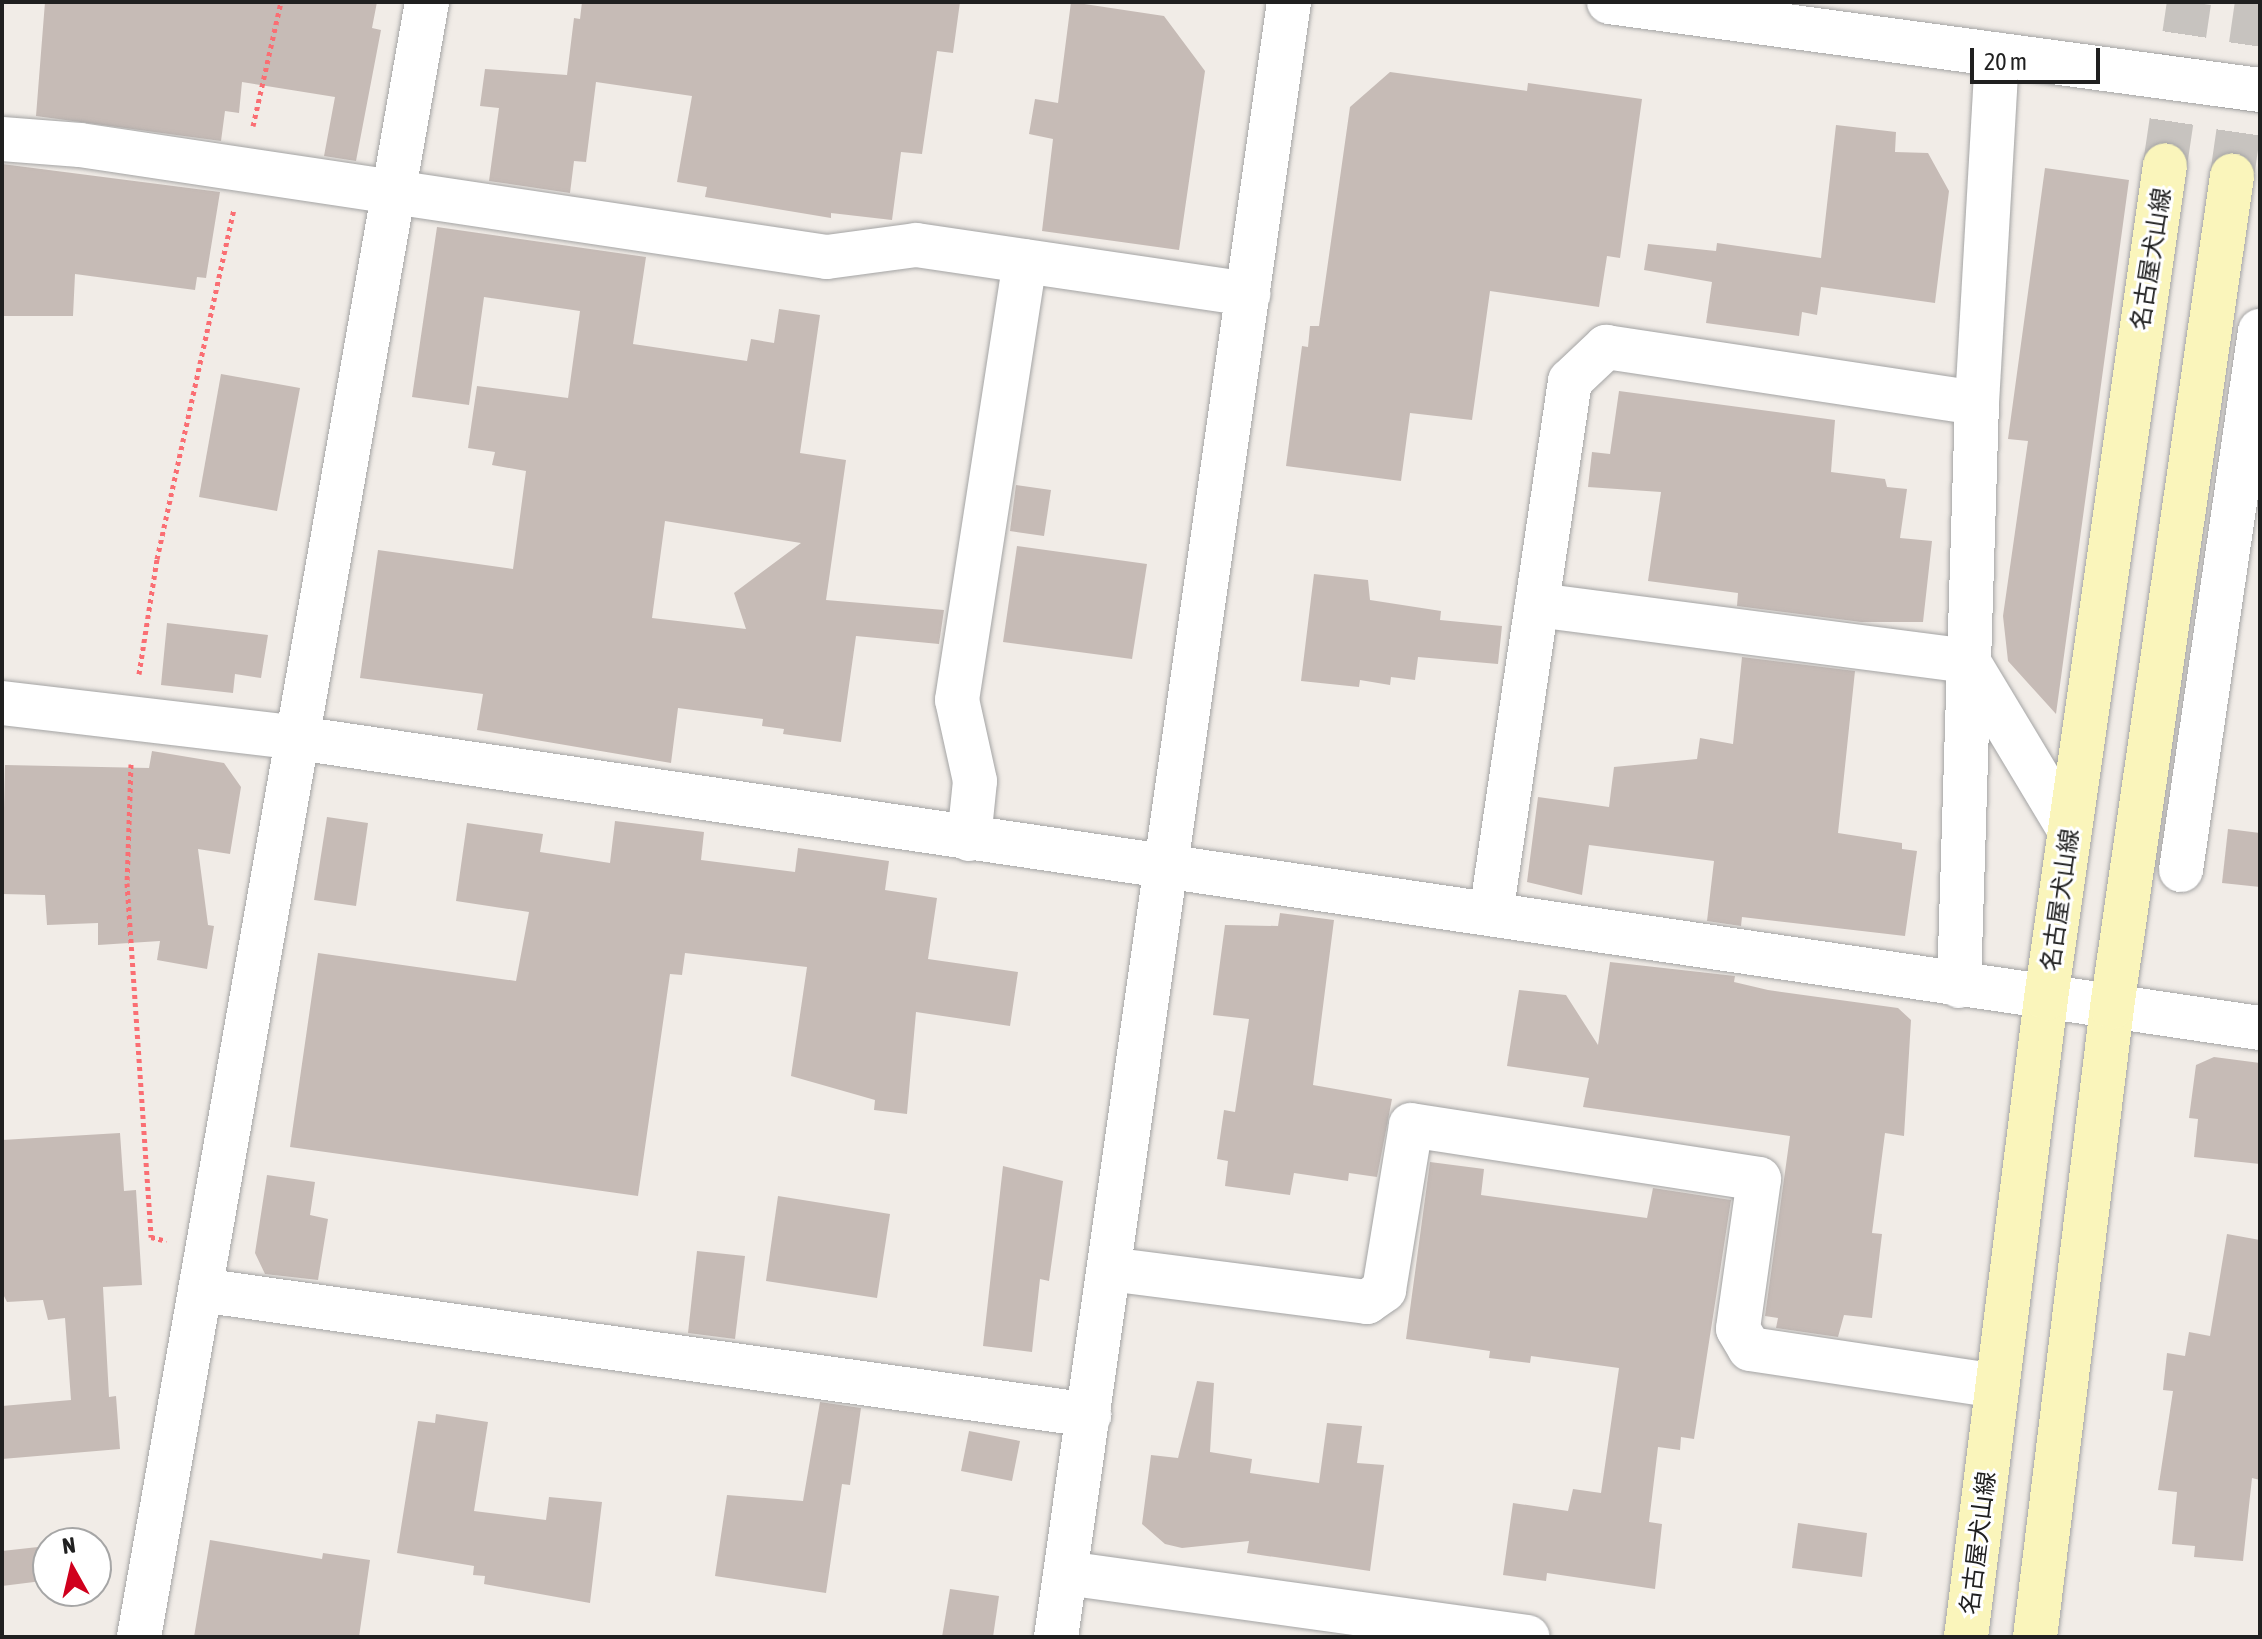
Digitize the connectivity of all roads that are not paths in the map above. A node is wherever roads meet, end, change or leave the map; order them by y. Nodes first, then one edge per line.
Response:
1 (427, 2) edge
2 (1289, 2) edge
3 (1609, 2) edge
4 (1997, 55) junction
5 (2260, 90) edge
6 (2, 139) edge
7 (2165, 165) tunnel mouth
8 (2232, 176) tunnel mouth
9 (394, 191) junction
10 (1025, 261) junction
11 (1248, 294) junction
12 (2260, 331) edge
13 (1977, 403) junction
14 (2252, 443) edge
15 (1537, 605) junction
16 (1968, 661) junction
17 (2, 703) edge
18 (298, 738) junction
19 (2069, 829) junction
20 (969, 839) junction
21 (1166, 868) junction
22 (2181, 870) dead end
23 (1491, 914) junction
24 (1959, 986) junction
25 (2046, 998) junction
26 (2112, 1007) junction
27 (2260, 1028) edge
28 (1109, 1269) junction
29 (203, 1270) junction
30 (1997, 1386) junction
31 (1089, 1415) junction
32 (1066, 1573) junction
33 (139, 1637) edge
34 (1056, 1637) edge
35 (1528, 1637) edge
36 (1966, 1637) edge
37 (2035, 1637) edge

1 - 9 street
2 - 11 street
3 - 4 street
4 - 5 street
4 - 13 street
6 - 9 street
7 - 19 main road, 名古屋犬山線
8 - 26 main road
9 - 10 street
9 - 18 street
10 - 11 street
10 - 20 street
11 - 21 street
12 - 14 street
13 - 15 street
13 - 16 street
14 - 22 street
15 - 16 street
15 - 23 street
16 - 19 street
16 - 24 street
17 - 18 street
18 - 20 street
18 - 29 street
19 - 25 main road, 名古屋犬山線
20 - 21 street
21 - 23 street
21 - 28 street
23 - 24 street
24 - 25 street
25 - 26 street
25 - 30 main road, 名古屋犬山線
26 - 27 street
26 - 37 main road
28 - 30 street
28 - 31 street
29 - 31 street
29 - 33 street
30 - 36 main road, 名古屋犬山線
31 - 32 street
32 - 34 street
32 - 35 street

